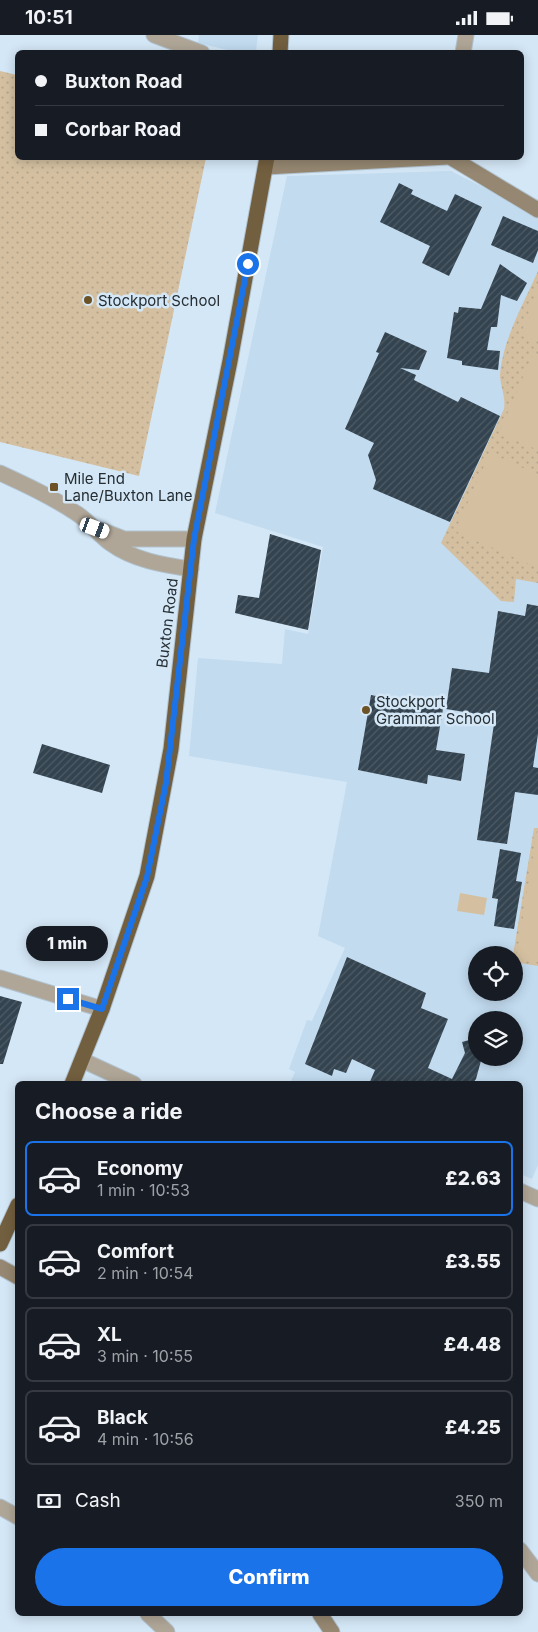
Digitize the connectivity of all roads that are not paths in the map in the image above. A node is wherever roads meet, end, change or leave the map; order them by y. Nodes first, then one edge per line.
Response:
1 (154, 35) edge
2 (281, 35) edge
3 (466, 35) edge
4 (194, 50) edge
5 (280, 50) edge
6 (464, 50) edge
7 (340, 160) edge
8 (454, 160) edge
9 (267, 162) edge
10 (538, 210) edge
11 (0, 473) edge
12 (95, 528) junction
13 (194, 539) junction
14 (191, 569) junction
15 (0, 978) edge
16 (102, 1009) junction
17 (82, 1060) junction
18 (73, 1081) edge
19 (128, 1081) edge
20 (523, 1192) edge
21 (538, 1199) edge
22 (15, 1212) edge
23 (0, 1244) edge
24 (0, 1267) edge
25 (15, 1275) edge
26 (0, 1507) edge
27 (15, 1515) edge
28 (523, 1555) edge
29 (538, 1574) edge
30 (150, 1616) edge
31 (321, 1616) edge
32 (167, 1632) edge
33 (332, 1632) edge

1 - 4 street
2 - 5 highway
3 - 6 street
7 - 9 street
8 - 10 street
9 - 13 highway, Buxton Road
11 - 12 street
12 - 13 street
12 - 14 street
13 - 14 highway, Buxton Road
14 - 16 highway, Buxton Road
15 - 16 street
16 - 17 highway, Buxton Road
17 - 18 highway, Buxton Road
17 - 19 street
20 - 21 street
22 - 23 highway
24 - 25 street
26 - 27 street
28 - 29 street
30 - 32 street
31 - 33 street

